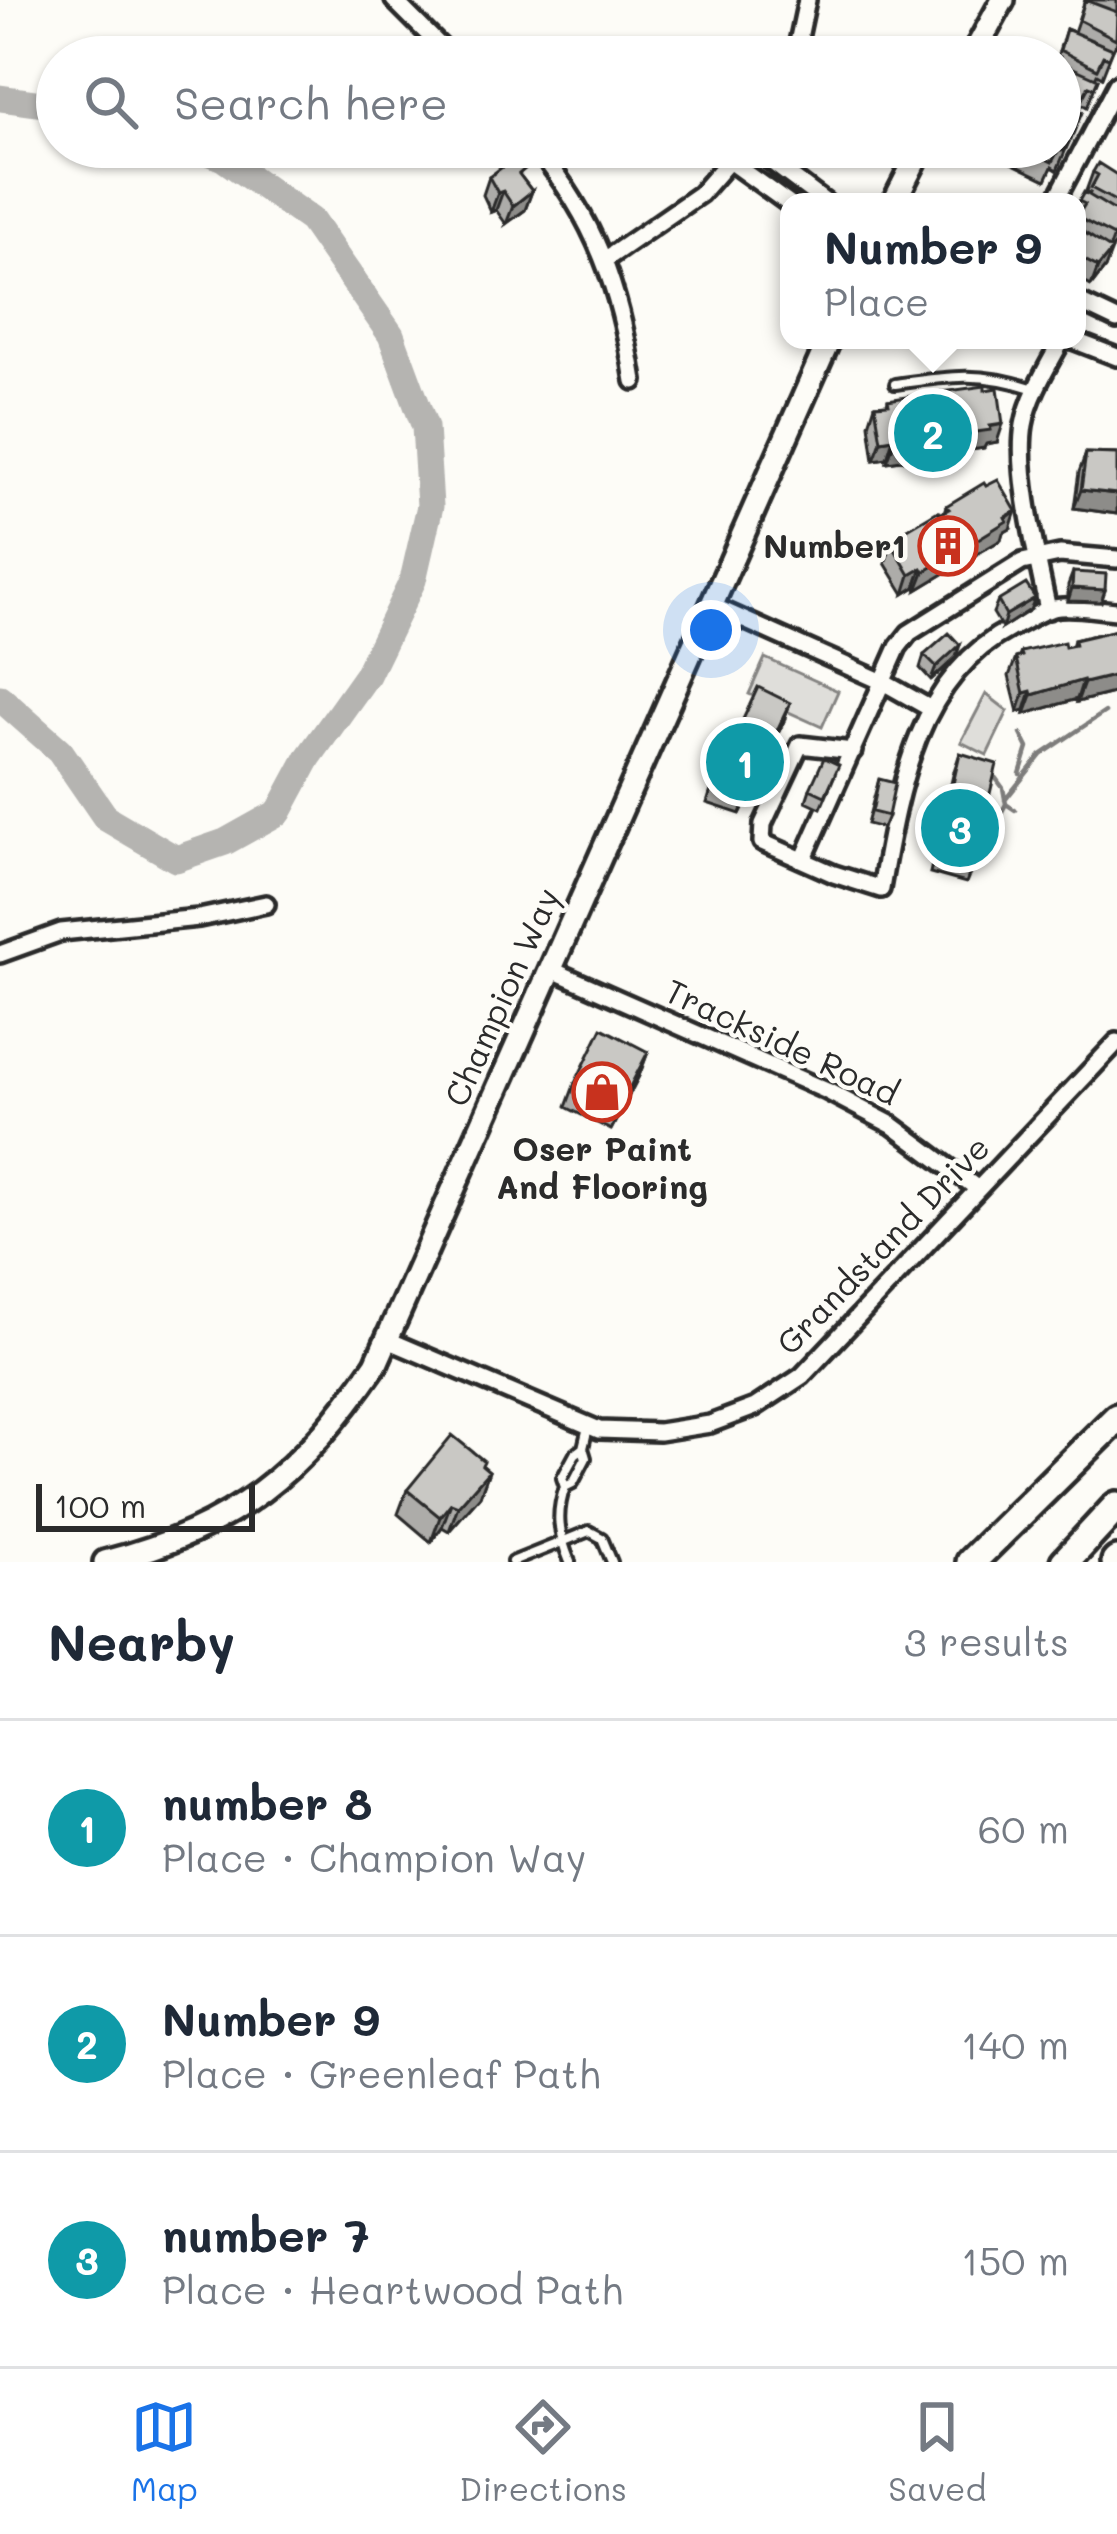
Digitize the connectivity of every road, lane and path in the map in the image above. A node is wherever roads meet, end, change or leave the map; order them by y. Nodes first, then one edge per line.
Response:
1 (394, 0) edge
2 (807, 0) edge
3 (1003, 0) edge
4 (430, 36) edge
5 (799, 36) edge
6 (983, 36) edge
7 (1117, 84) edge
8 (1081, 153) edge
9 (548, 168) edge
10 (723, 168) edge
11 (739, 168) edge
12 (779, 168) edge
13 (812, 193) edge
14 (780, 198) edge
15 (606, 259) junction
16 (1086, 305) edge
17 (1117, 320) edge
18 (1086, 345) edge
19 (825, 349) edge
20 (1056, 349) edge
21 (1117, 356) edge
22 (634, 381) dead end
23 (895, 384) dead end
24 (1036, 390) junction
25 (1117, 559) edge
26 (1038, 560) junction
27 (713, 606) junction
28 (1048, 610) junction
29 (1117, 611) edge
30 (883, 682) junction
31 (931, 709) junction
32 (853, 751) junction
33 (804, 858) junction
34 (266, 904) dead end
35 (0, 954) edge
36 (550, 969) junction
37 (1117, 1042) edge
38 (979, 1189) junction
39 (388, 1340) junction
40 (1117, 1421) edge
41 (589, 1426) junction
42 (1117, 1506) edge
43 (561, 1540) junction
44 (105, 1562) edge
45 (512, 1562) edge
46 (570, 1562) edge
47 (612, 1562) edge
48 (971, 1562) edge
49 (987, 1562) edge
50 (1065, 1562) edge

1 - 4 street
2 - 5 street
3 - 6 main road
7 - 8 street
9 - 15 street
10 - 15 street
11 - 14 street
12 - 13 street
15 - 22 street
16 - 17 street
18 - 21 street
19 - 27 main road, Champion Way
20 - 24 street
23 - 24 lane
24 - 26 street
25 - 26 street
26 - 28 street
26 - 30 street
27 - 30 street
27 - 36 main road, Champion Way
28 - 29 street
28 - 31 street
30 - 31 street
30 - 32 street
31 - 33 street
32 - 33 street
32 - 33 street
34 - 35 street
36 - 38 street, Trackside Road
36 - 39 main road, Champion Way
37 - 38 street, Grandstand Drive
38 - 41 street, Grandstand Drive
39 - 41 street, Grandstand Drive
39 - 44 main road, Champion Way
40 - 48 highway
40 - 49 highway
41 - 43 lane
42 - 50 highway
43 - 45 lane
43 - 46 lane
43 - 47 lane

